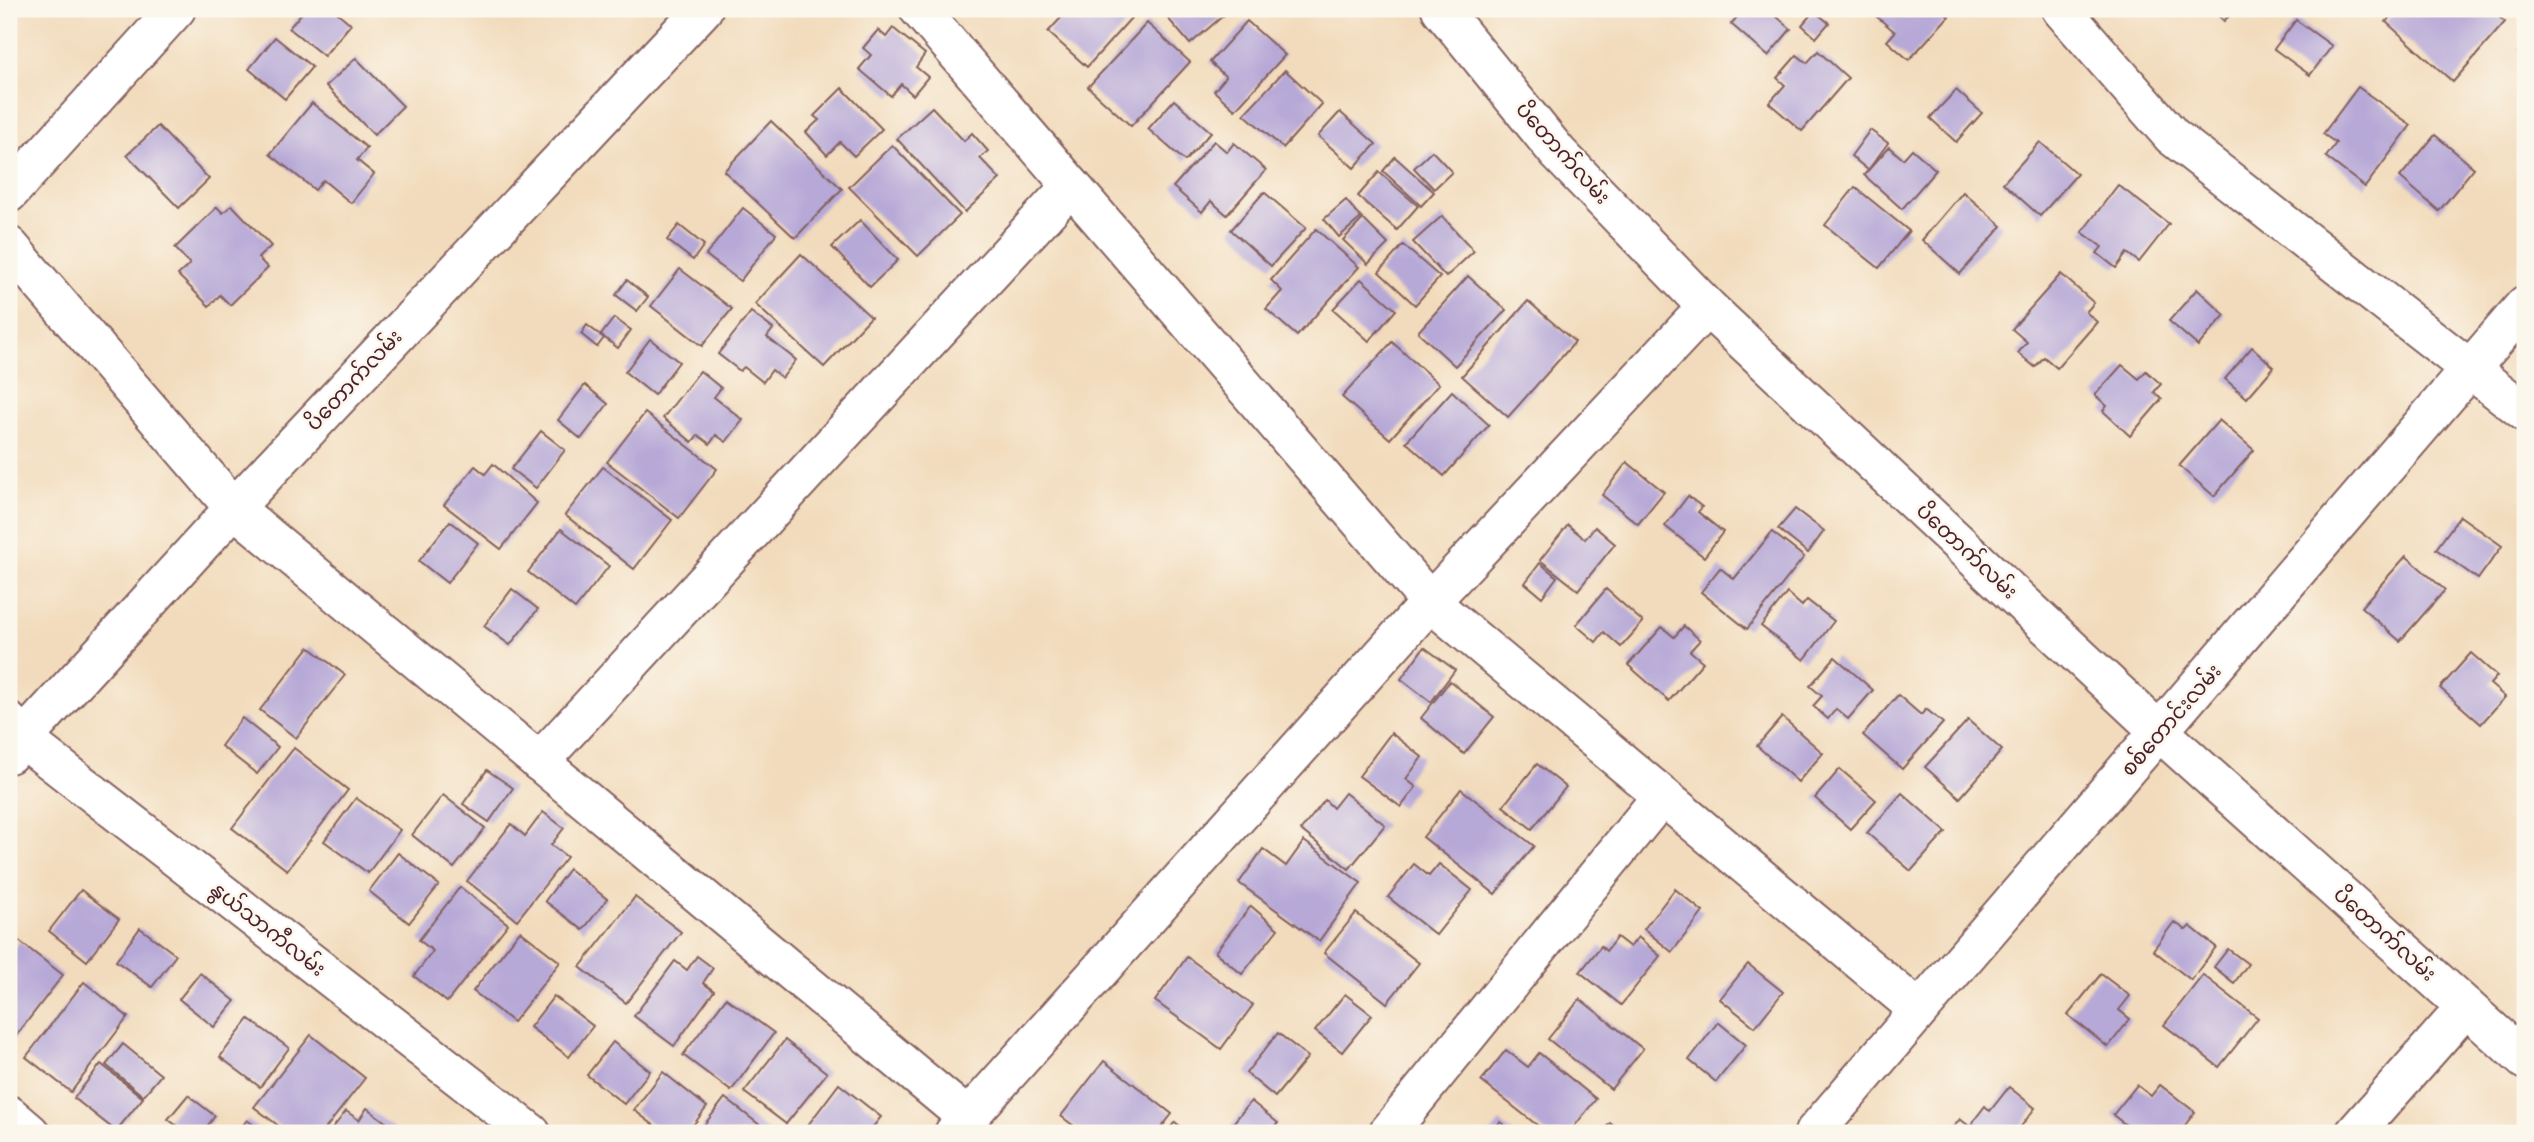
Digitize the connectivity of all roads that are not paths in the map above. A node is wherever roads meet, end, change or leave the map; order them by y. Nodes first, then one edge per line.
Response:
1 (176, 9) edge
2 (703, 9) edge
3 (919, 9) edge
4 (1441, 9) edge
5 (2061, 9) edge
6 (1071, 186) junction
7 (9, 193) edge
8 (9, 246) edge
9 (2525, 305) edge
10 (1707, 307) junction
11 (2470, 369) junction
12 (2525, 412) edge
13 (234, 508) junction
14 (1430, 602) junction
15 (2161, 733) junction
16 (13, 738) edge
17 (540, 762) junction
18 (1662, 796) junction
19 (2466, 1007) junction
20 (1919, 1010) junction
21 (2525, 1060) edge
22 (9, 1115) edge
23 (961, 1126) edge
24 (30, 1133) edge
25 (531, 1133) edge
26 (1388, 1133) edge
27 (1815, 1133) edge
28 (2355, 1133) edge

1 - 7 street
2 - 13 street, ပိတောက်လမ်း
3 - 6 street
4 - 10 street, ပိတောက်လမ်း
5 - 11 street
6 - 14 street
6 - 17 street
8 - 13 street
9 - 11 street, စစ်တောင်းလမ်း
10 - 14 street
10 - 15 street, ပိတောက်လမ်း
11 - 12 street
11 - 15 street, စစ်တောင်းလမ်း
13 - 16 street, ပိတောက်လမ်း
13 - 17 street
14 - 18 street
14 - 23 street
15 - 19 street, ပိတောက်လမ်း
15 - 20 street, စစ်တောင်းလမ်း
16 - 25 street, နွယ်သာကီလမ်း
17 - 23 street
18 - 20 street
18 - 26 street
19 - 21 street, ပိတောက်လမ်း
19 - 28 street
20 - 27 street, စစ်တောင်းလမ်း
22 - 24 street

